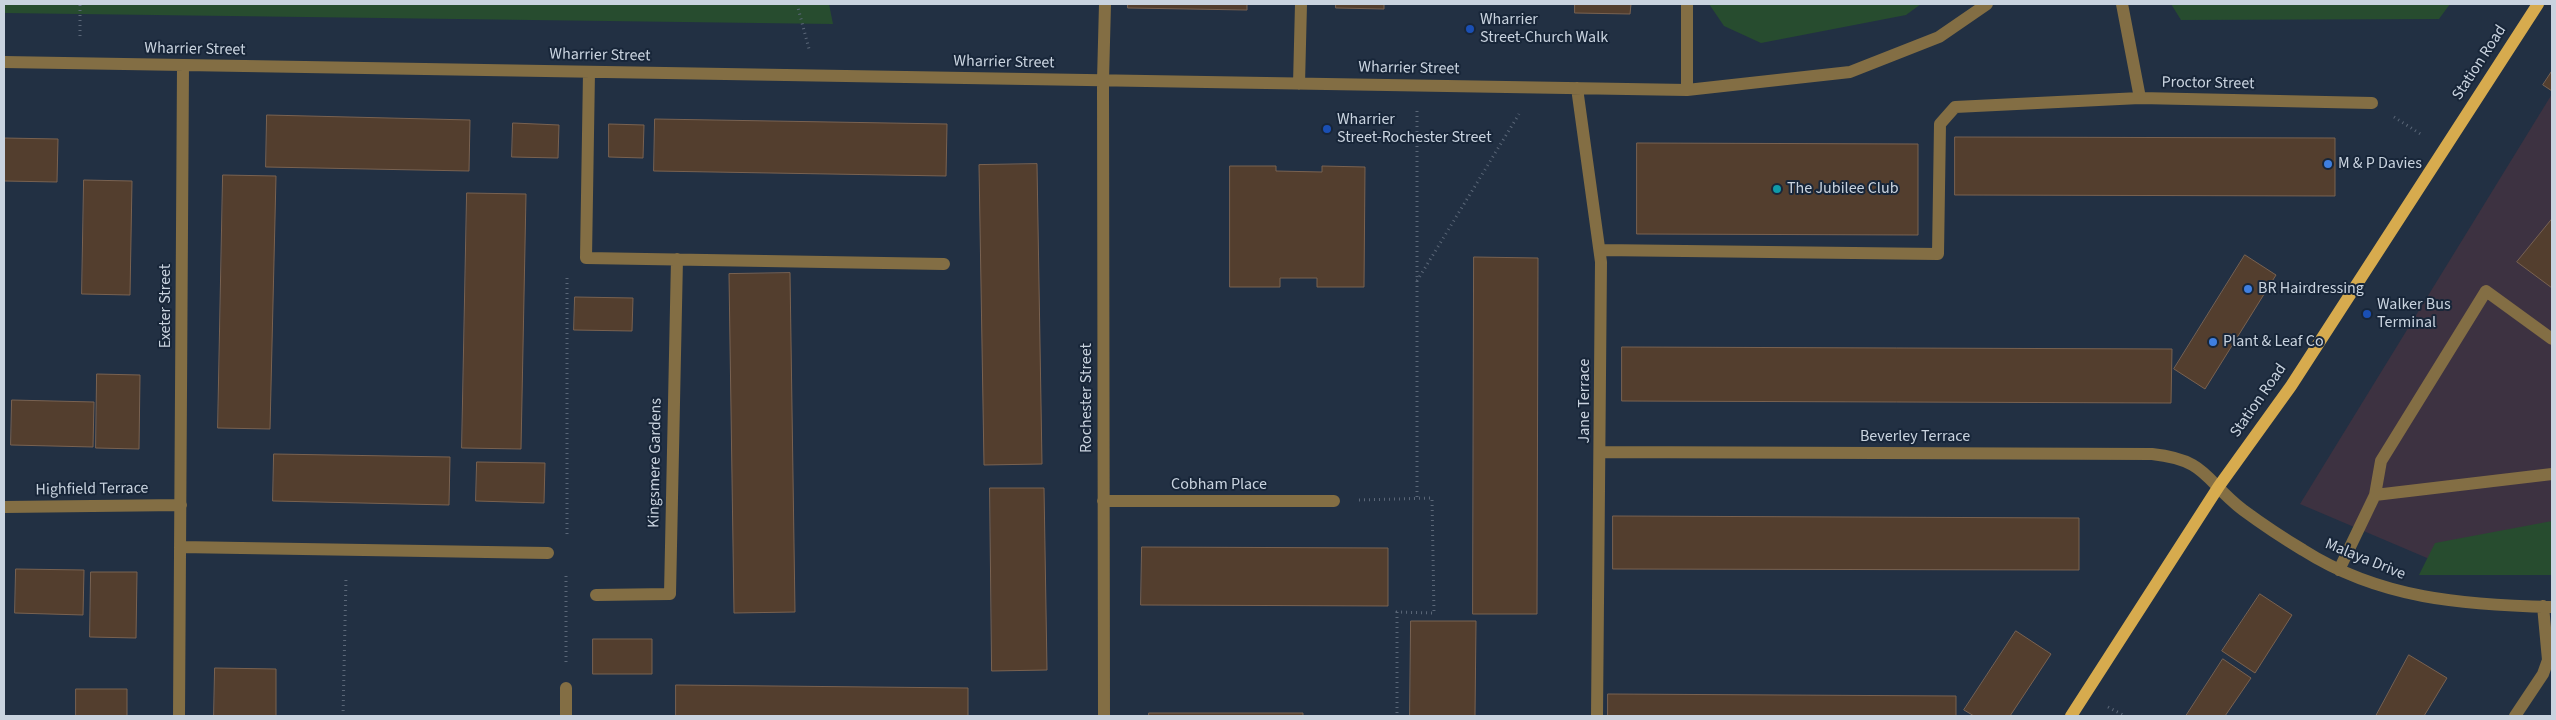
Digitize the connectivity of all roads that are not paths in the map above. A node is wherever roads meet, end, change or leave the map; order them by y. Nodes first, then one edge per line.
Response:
1 (1106, 4) edge
2 (1301, 4) edge
3 (1687, 4) edge
4 (1987, 4) edge
5 (2122, 4) edge
6 (2538, 4) edge
7 (4, 62) edge
8 (183, 66) junction
9 (589, 72) junction
10 (1103, 80) junction
11 (1299, 84) junction
12 (1577, 88) junction
13 (1687, 90) junction
14 (2140, 98) junction
15 (2372, 103) road end
16 (1600, 250) junction
17 (677, 259) junction
18 (944, 264) dead end
19 (2552, 339) edge
20 (1601, 452) junction
21 (2552, 474) edge
22 (2218, 486) junction
23 (2375, 495) junction
24 (1103, 501) junction
25 (1334, 501) road end
26 (181, 505) junction
27 (4, 507) edge
28 (180, 547) junction
29 (548, 553) dead end
30 (2339, 570) junction
31 (596, 595) dead end
32 (2548, 606) edge
33 (566, 688) road end
34 (179, 716) edge
35 (566, 716) edge
36 (1104, 716) edge
37 (1597, 716) edge
38 (2071, 716) edge
39 (2515, 716) edge

1 - 10 street, Rochester Street
2 - 11 street
3 - 13 street
4 - 13 street, Wharrier Street
5 - 14 street, Proctor Street
6 - 22 main road, Station Road
7 - 8 street, Wharrier Street
8 - 9 street, Wharrier Street
8 - 26 street, Exeter Street
9 - 10 street, Wharrier Street
9 - 17 street
10 - 11 street, Wharrier Street
10 - 24 street, Rochester Street
11 - 12 street, Wharrier Street
12 - 13 street, Wharrier Street
12 - 16 street, Jane Terrace
14 - 15 street, Proctor Street
14 - 16 street
16 - 20 street, Jane Terrace
17 - 18 street
17 - 31 street, Kingsmere Gardens
19 - 23 street
20 - 22 street, Beverley Terrace
20 - 37 street, Jane Terrace
21 - 23 street
22 - 30 street, Malaya Drive
22 - 38 main road, Station Road
23 - 30 street
24 - 25 street, Cobham Place
24 - 36 street, Rochester Street
26 - 27 street, Highfield Terrace
26 - 28 street, Exeter Street
28 - 29 street
28 - 34 street, Exeter Street
30 - 32 street, Malaya Drive
32 - 39 street
33 - 35 street

